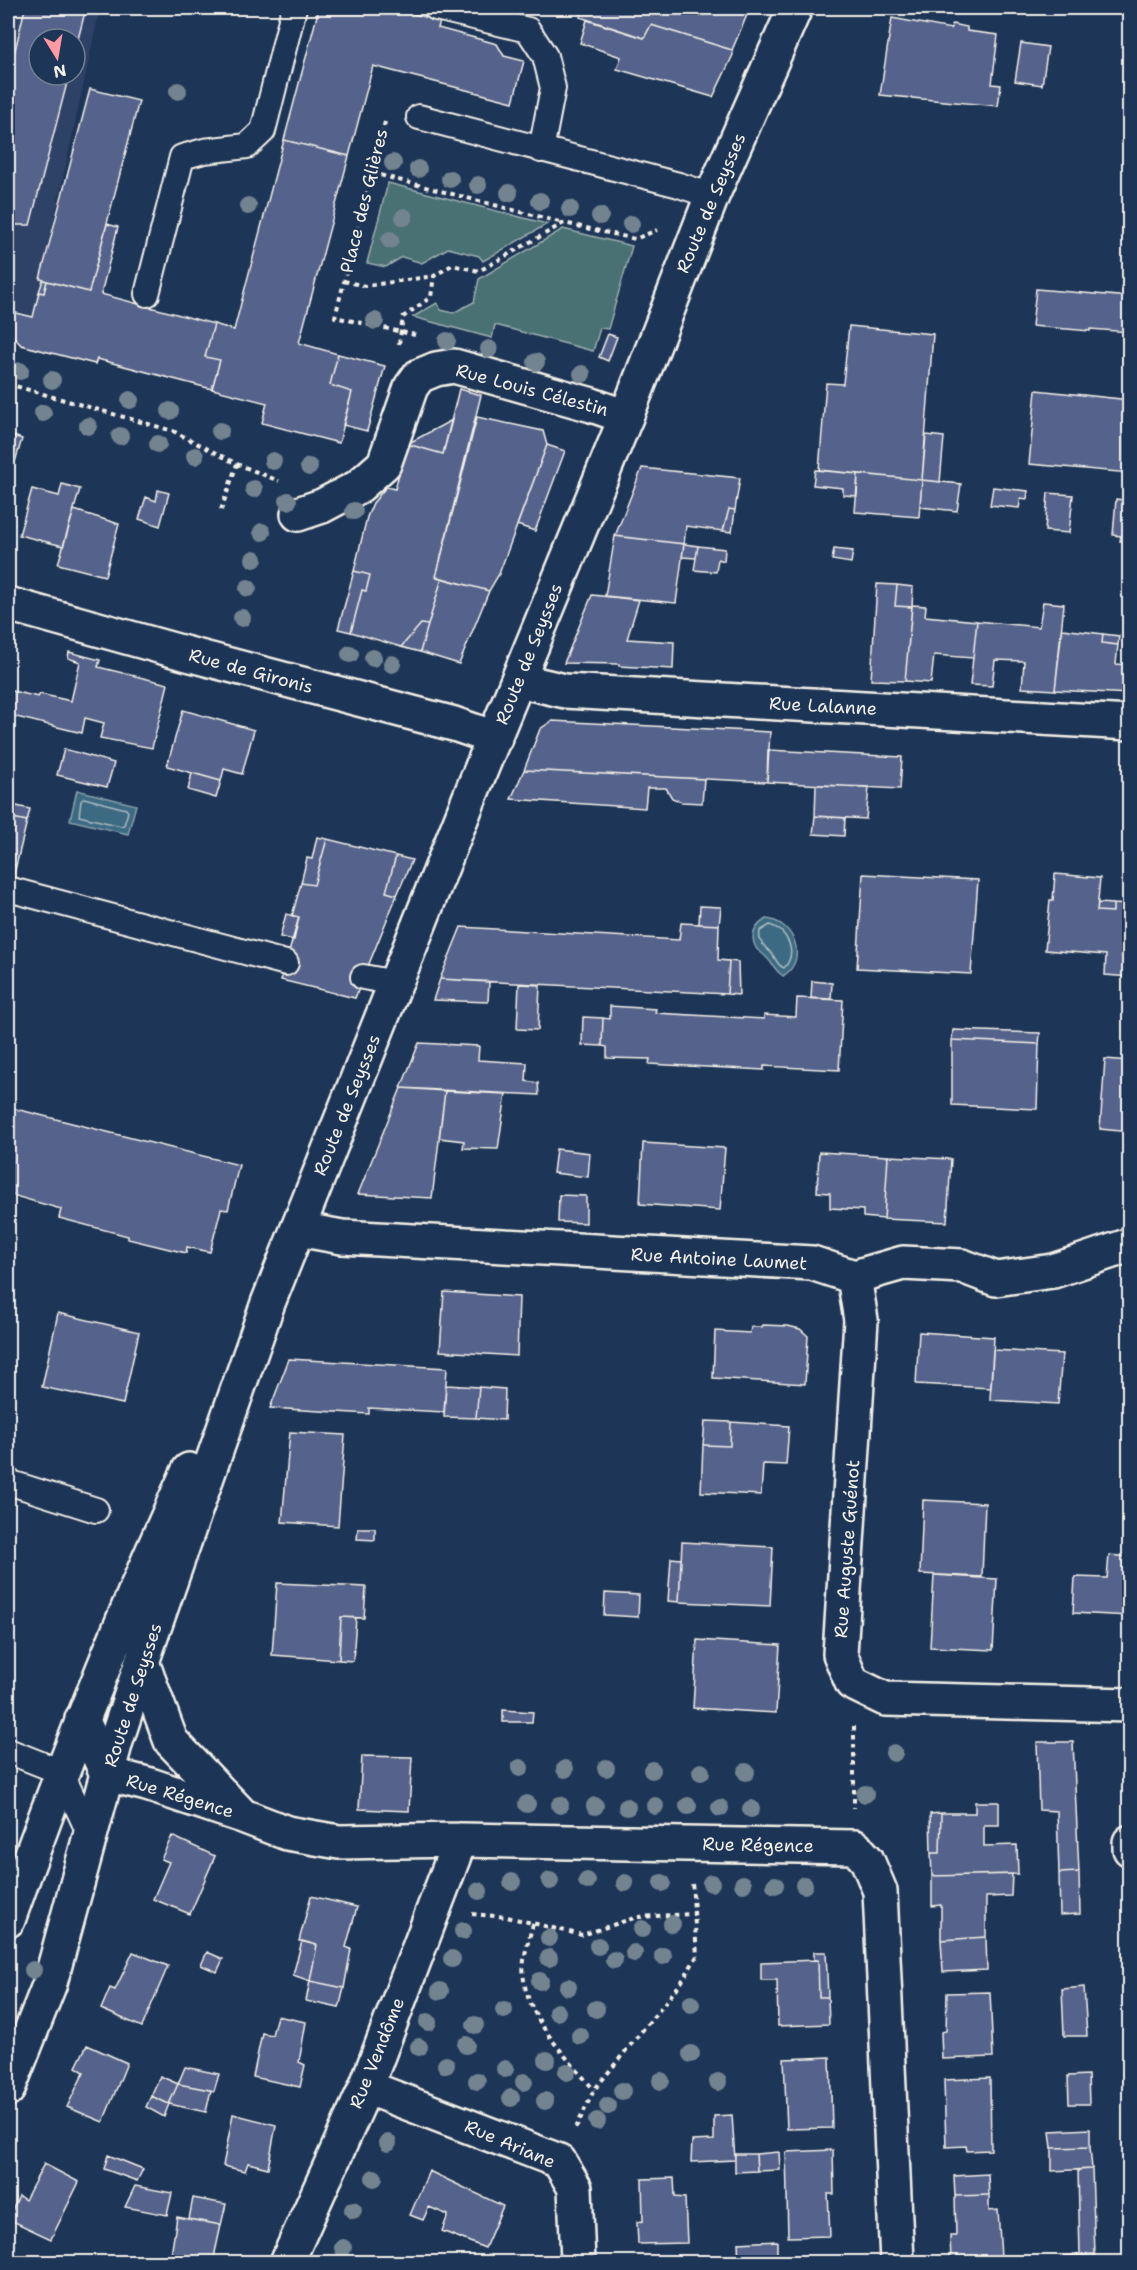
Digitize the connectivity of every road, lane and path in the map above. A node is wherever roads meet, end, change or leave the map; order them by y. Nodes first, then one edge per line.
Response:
1 (294, 8) edge
2 (436, 8) edge
3 (795, 8) edge
4 (419, 117) joint
5 (541, 150) junction
6 (372, 172) junction
7 (712, 196) junction
8 (564, 223) junction
9 (698, 232) junction
10 (434, 276) junction
11 (344, 281) junction
12 (147, 294) dead end
13 (401, 332) junction
14 (423, 337) dead end
15 (398, 350) dead end
16 (8, 384) edge
17 (626, 417) junction
18 (237, 464) junction
19 (285, 484) dead end
20 (221, 510) dead end
21 (298, 514) dead end
22 (8, 604) edge
23 (518, 680) junction
24 (1130, 723) edge
25 (495, 738) junction
26 (8, 890) edge
27 (285, 963) dead end
28 (363, 977) dead end
29 (396, 983) junction
30 (298, 1229) junction
31 (1130, 1245) edge
32 (854, 1277) junction
33 (268, 1303) junction
34 (8, 1482) edge
35 (96, 1510) dead end
36 (142, 1662) junction
37 (852, 1683) junction
38 (1130, 1705) edge
39 (82, 1719) junction
40 (8, 1751) edge
41 (61, 1772) junction
42 (107, 1774) junction
43 (243, 1816) junction
44 (91, 1837) junction
45 (460, 1840) junction
46 (1130, 1842) edge
47 (689, 1844) junction
48 (855, 1847) junction
49 (1130, 1849) edge
50 (438, 1898) junction
51 (694, 1914) junction
52 (8, 1920) edge
53 (533, 1924) junction
54 (366, 2086) junction
55 (8, 2089) edge
56 (594, 2090) junction
57 (559, 2161) junction
58 (287, 2262) edge
59 (578, 2262) edge
60 (897, 2262) edge

1 - 12 lane
2 - 5 lane
3 - 7 street, Route de Seysses
4 - 5 lane
4 - 6 path, Place des Glières
5 - 7 lane
6 - 8 path
6 - 11 path, Place des Glières
7 - 9 street, Route de Seysses
8 - 9 path
8 - 10 path
9 - 17 street, Route de Seysses
10 - 11 path
10 - 13 path
11 - 13 path, Place des Glières
13 - 14 path, Place des Glières
13 - 15 path
16 - 18 path
17 - 21 street, Rue Louis Célestin
17 - 23 street, Route de Seysses
18 - 19 path
18 - 20 path
22 - 25 street, Rue de Gironis
23 - 24 street, Rue Lalanne
23 - 25 street, Route de Seysses
25 - 29 street, Route de Seysses
26 - 27 lane
28 - 29 lane
29 - 30 street, Route de Seysses
30 - 32 street, Rue Antoine Laumet
30 - 33 street, Route de Seysses
31 - 32 street
32 - 37 street, Rue Auguste Guénot
33 - 36 street, Route de Seysses
33 - 39 street, Route de Seysses
34 - 35 lane
36 - 42 street, Route de Seysses
36 - 43 street, Rue Régence
37 - 38 street
37 - 48 path
39 - 41 street, Route de Seysses
39 - 42 street, Rue Régence
40 - 41 lane
41 - 44 lane
41 - 52 street, Route de Seysses
42 - 43 street, Rue Régence
42 - 44 street, Route de Seysses
43 - 45 street, Rue Régence
44 - 55 street, Route de Seysses
45 - 47 street, Rue Régence
45 - 50 street, Rue Vendôme
46 - 49 street
47 - 48 street, Rue Régence
47 - 51 path
48 - 60 street
50 - 53 path
50 - 54 street, Rue Vendôme
51 - 53 path
51 - 56 path
53 - 56 path
54 - 57 street, Rue Ariane
54 - 58 street, Rue Vendôme
56 - 57 path
57 - 59 street, Rue Ariane

